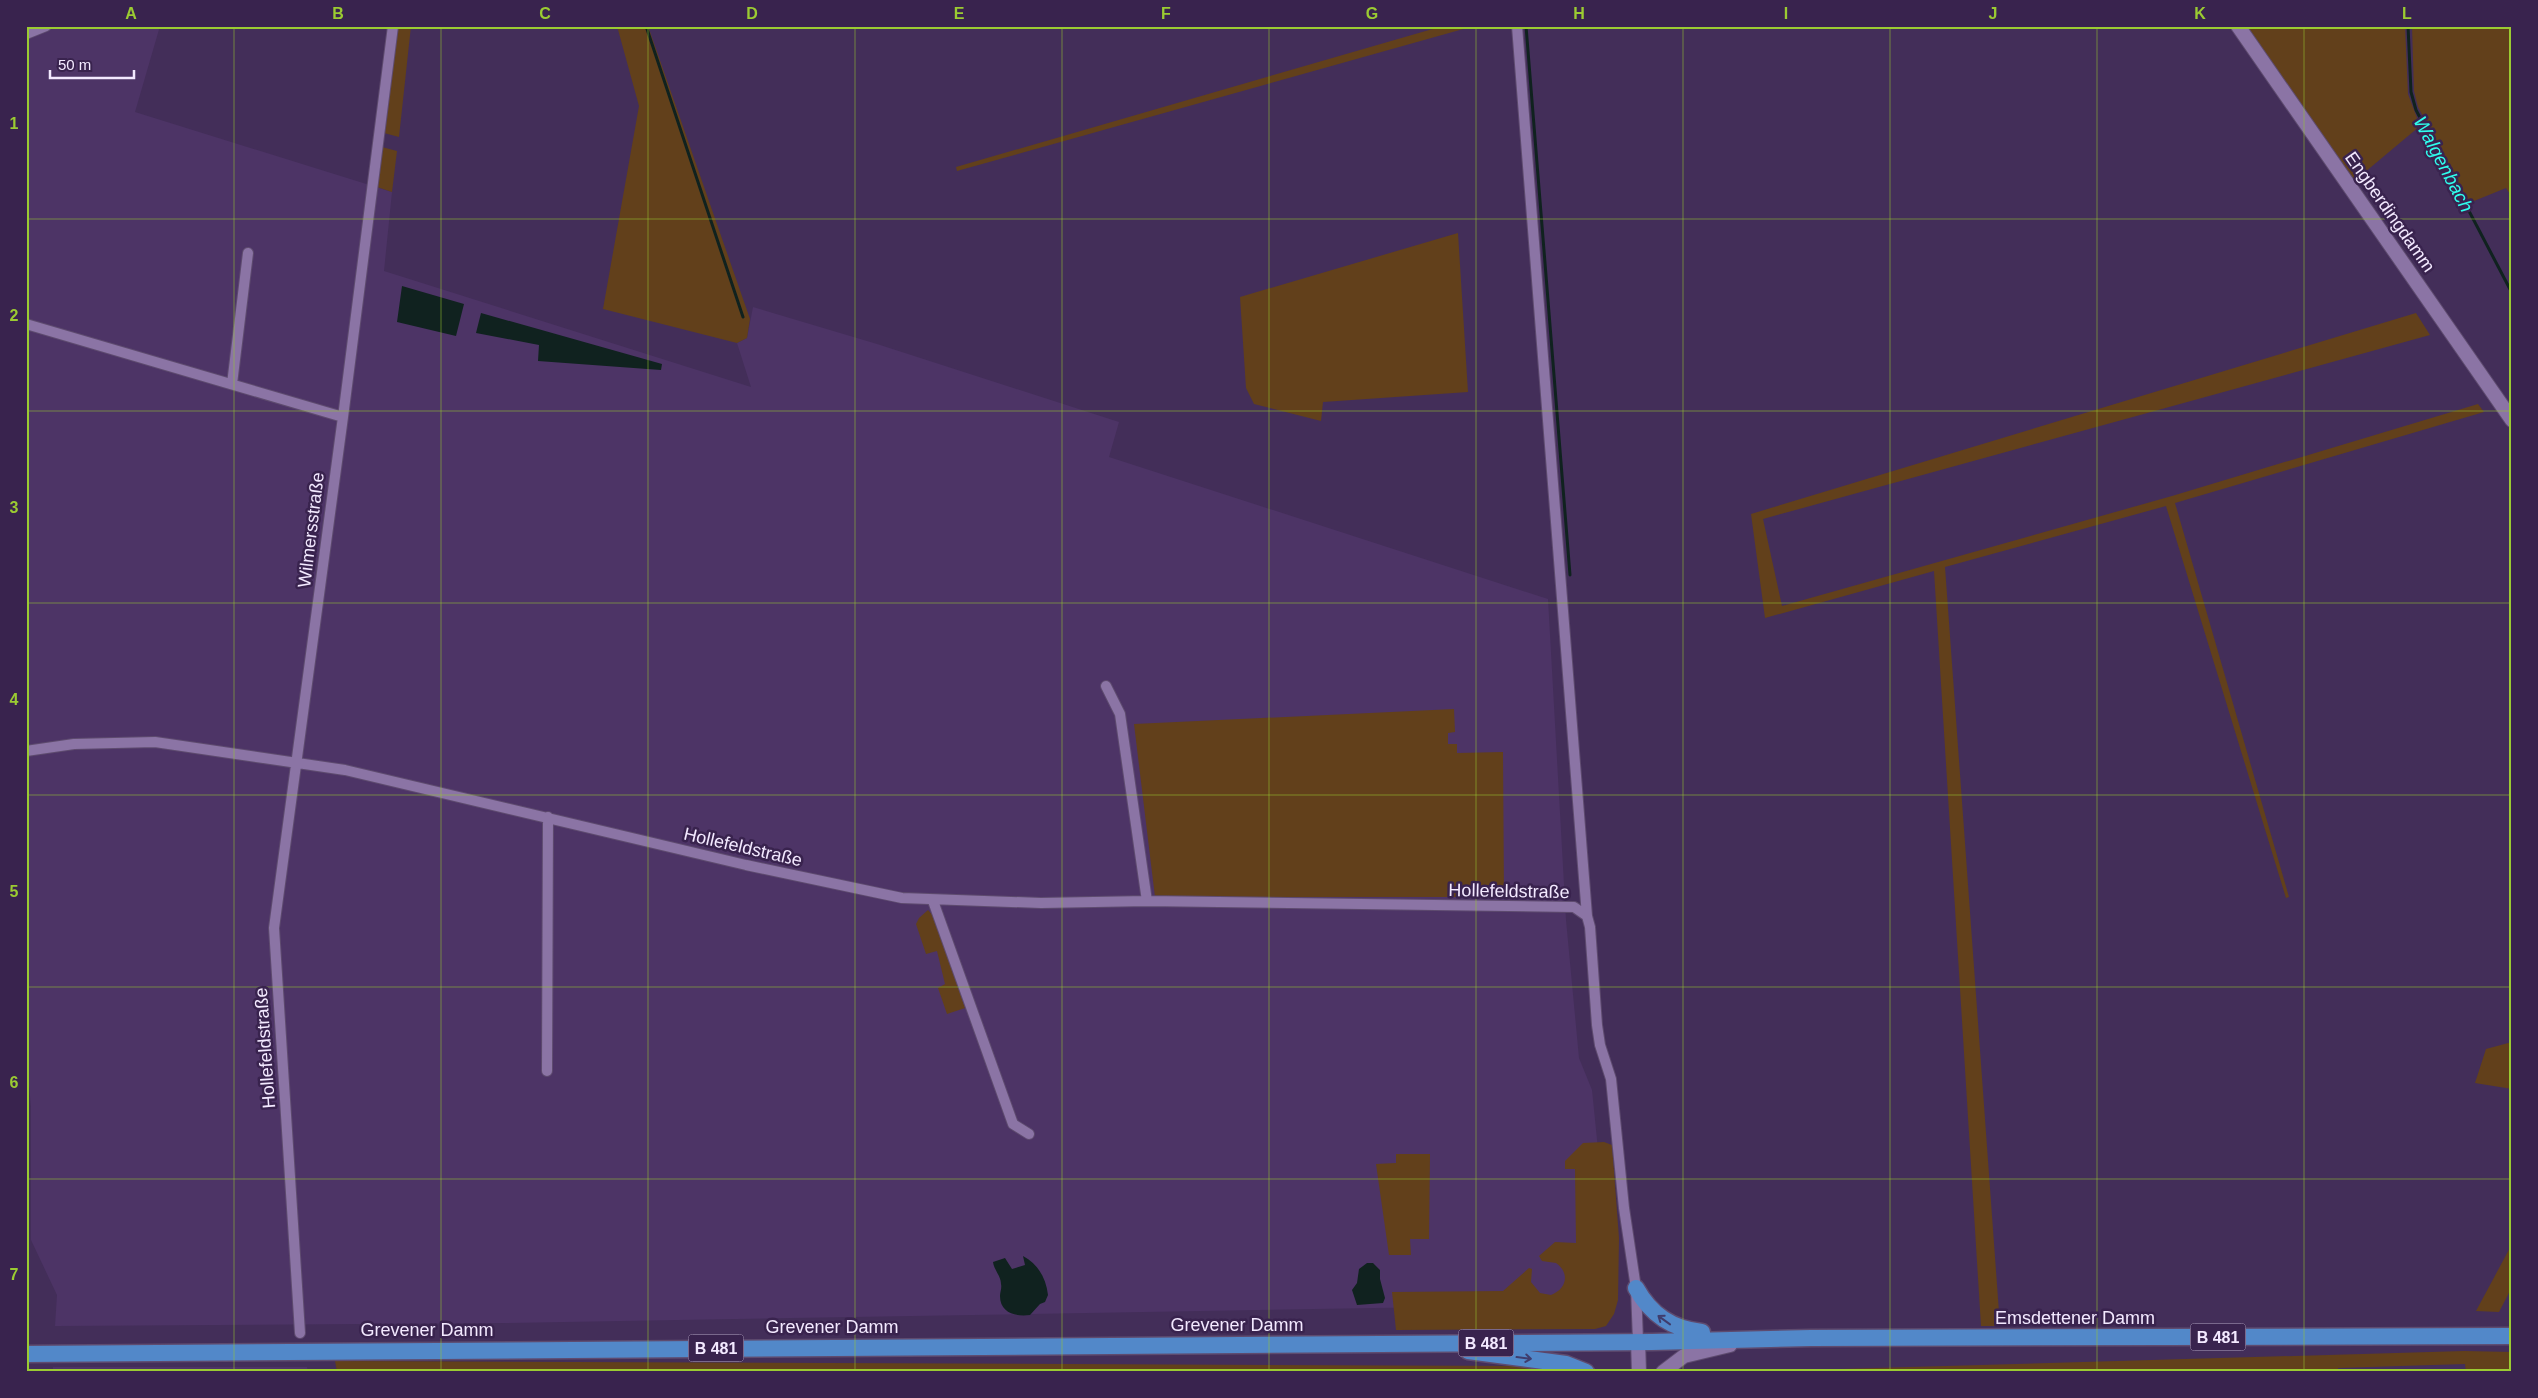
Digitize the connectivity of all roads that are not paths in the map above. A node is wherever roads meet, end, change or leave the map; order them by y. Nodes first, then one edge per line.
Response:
1 (46, 26) edge
2 (393, 26) edge
3 (1517, 26) edge
4 (2238, 26) edge
5 (26, 34) edge
6 (248, 253) dead end
7 (26, 324) edge
8 (232, 384) junction
9 (343, 417) junction
10 (2512, 420) edge
11 (1106, 686) dead end
12 (26, 751) edge
13 (298, 763) junction
14 (548, 817) junction
15 (933, 901) junction
16 (1147, 901) junction
17 (1587, 916) junction
18 (547, 1071) dead end
19 (1029, 1134) dead end
20 (1636, 1288) junction
21 (300, 1333) dead end
22 (2512, 1336) edge
23 (1762, 1340) junction
24 (1638, 1341) junction
25 (1407, 1344) junction
26 (26, 1354) edge
27 (1586, 1372) edge
28 (1640, 1372) edge
29 (1662, 1372) edge

1 - 5 street
2 - 9 street, Wilmersstraße
3 - 17 street
4 - 10 street, Engberdingdamm
6 - 8 street
7 - 8 street
8 - 9 street
9 - 13 street, Wilmersstraße
11 - 16 street
12 - 13 street, Hollefeldstraße
13 - 14 street, Hollefeldstraße
13 - 21 street, Hollefeldstraße
14 - 15 street, Hollefeldstraße
14 - 18 street
15 - 16 street, Hollefeldstraße
15 - 19 street
16 - 17 street, Hollefeldstraße
17 - 20 street, Hollefeldstraße
23 -> 20 main road
20 - 24 street, Hollefeldstraße
22 - 23 main road, Emsdettener Damm / B 481
23 - 24 main road, Emsdettener Damm / B 481
23 - 29 street
24 - 25 main road, Grevener Damm / B 481
24 - 28 street
25 - 26 main road, Grevener Damm / B 481
25 -> 27 main road

